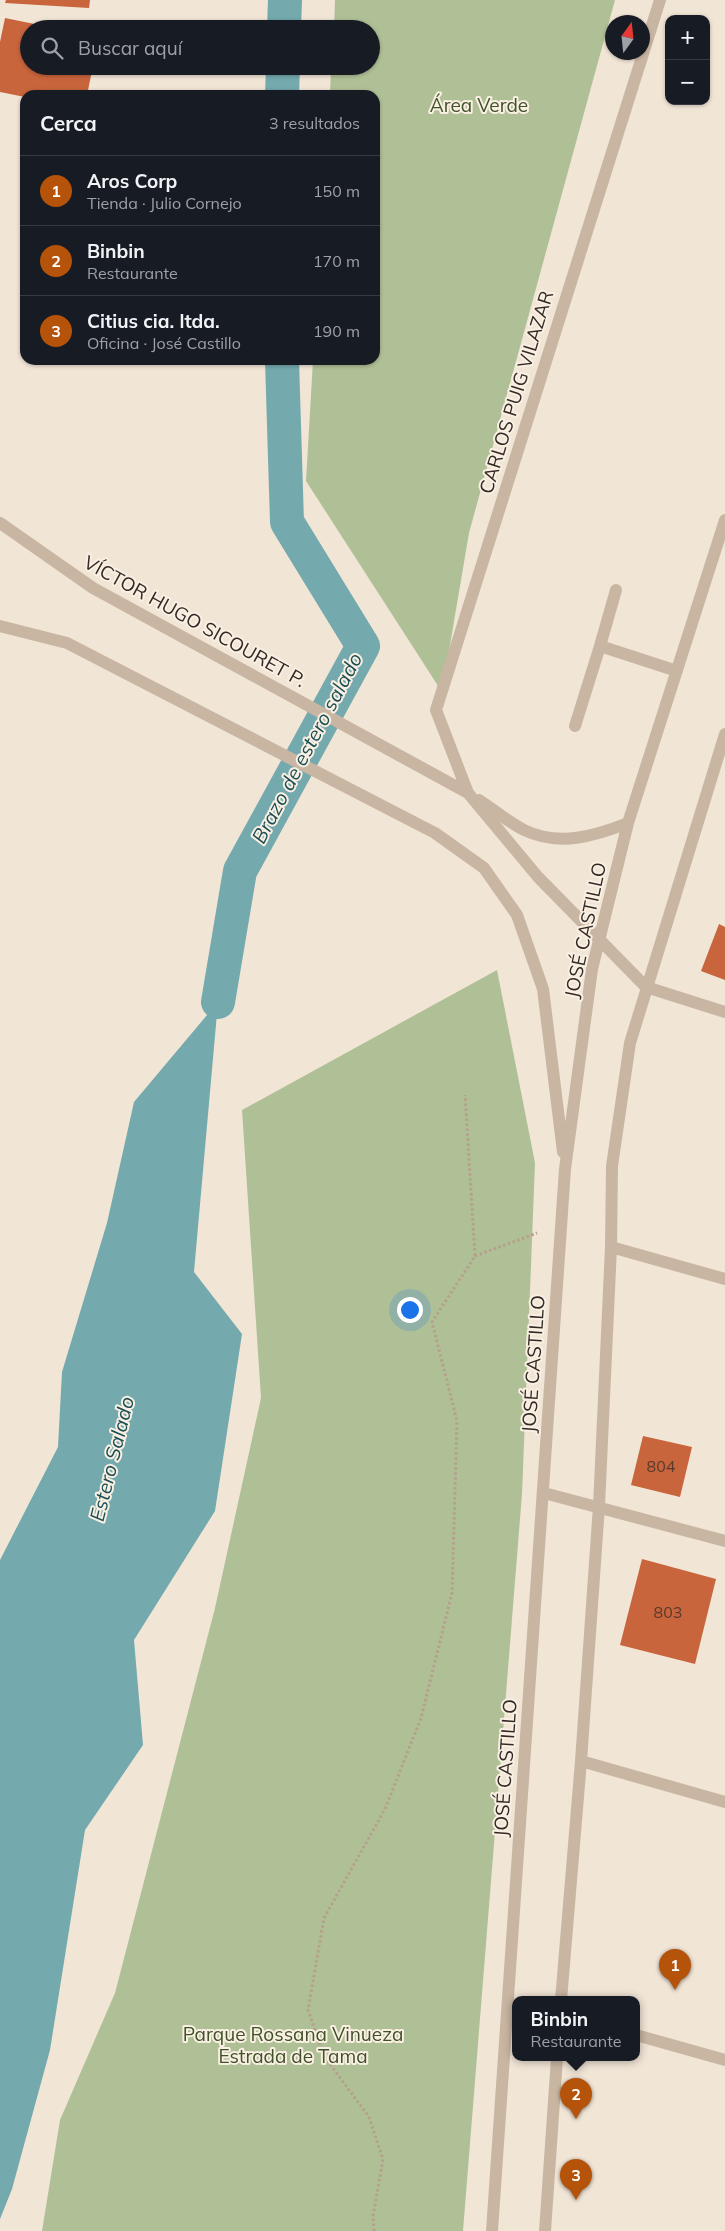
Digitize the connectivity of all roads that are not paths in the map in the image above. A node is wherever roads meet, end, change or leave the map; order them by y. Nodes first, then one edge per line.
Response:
1 (660, 0) edge
2 (725, 520) edge
3 (0, 523) edge
4 (616, 590) dead end
5 (0, 626) edge
6 (600, 646) junction
7 (677, 671) junction
8 (575, 726) dead end
9 (725, 734) edge
10 (468, 793) junction
11 (628, 822) junction
12 (600, 940) junction
13 (646, 987) junction
14 (725, 1012) edge
15 (565, 1169) junction
16 (611, 1246) junction
17 (725, 1279) edge
18 (544, 1493) junction
19 (599, 1506) junction
20 (725, 1542) edge
21 (581, 1761) junction
22 (725, 1802) edge
23 (561, 1996) edge
24 (640, 2036) edge
25 (725, 2060) edge
26 (557, 2061) edge
27 (492, 2231) edge
28 (545, 2231) edge

1 - 10 street, CARLOS PUIG VILAZAR
2 - 7 street, JOSÉ CASTILLO
3 - 10 street, VÍCTOR HUGO SICOURET P.
4 - 6 street
5 - 15 street
6 - 7 street
6 - 8 street
7 - 11 street, JOSÉ CASTILLO
9 - 13 street
10 - 11 street
10 - 12 street, VÍCTOR HUGO SICOURET P.
11 - 12 street, JOSÉ CASTILLO
12 - 13 street, VÍCTOR HUGO SICOURET P.
12 - 15 street, JOSÉ CASTILLO
13 - 14 street, VÍCTOR HUGO SICOURET P.
13 - 16 street
15 - 18 street, JOSÉ CASTILLO
16 - 17 street
16 - 19 street
18 - 19 street
18 - 27 street, JOSÉ CASTILLO
19 - 20 street
19 - 21 street
21 - 22 street
21 - 23 street
24 - 25 street
26 - 28 street

